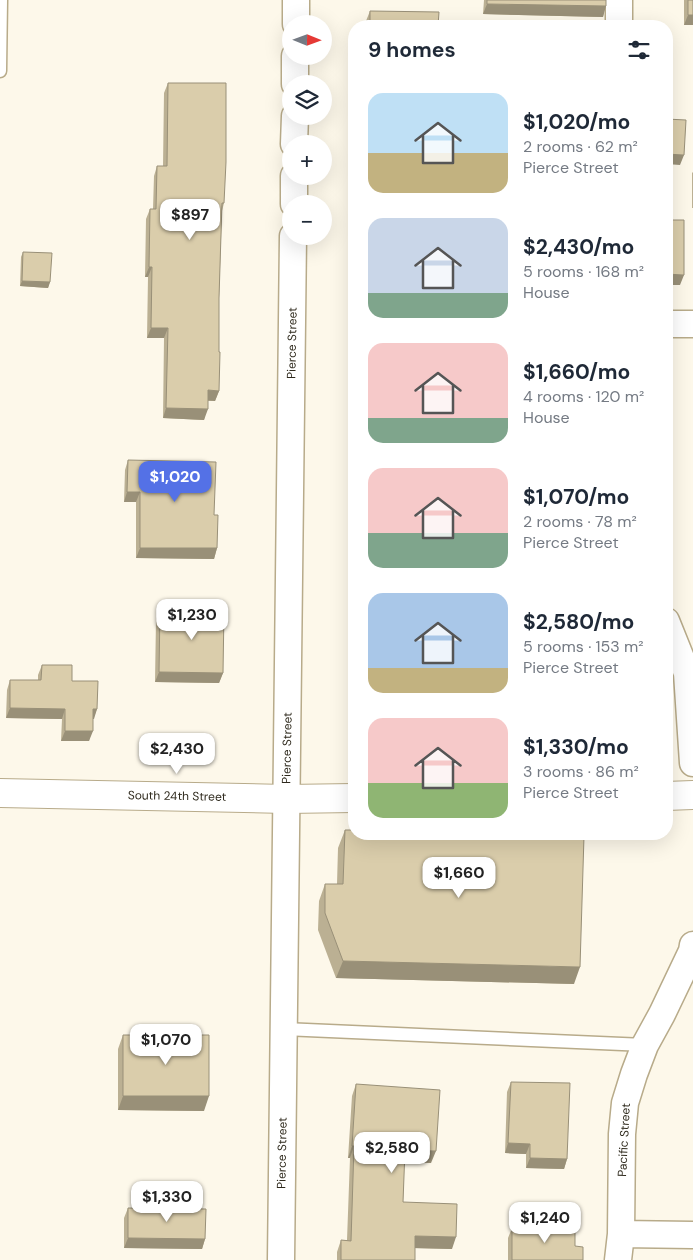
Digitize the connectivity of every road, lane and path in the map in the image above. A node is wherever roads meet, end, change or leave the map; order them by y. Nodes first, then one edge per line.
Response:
1 (1, 0) edge
2 (296, 0) edge
3 (619, 0) edge
4 (296, 15) edge
5 (619, 20) edge
6 (0, 71) edge
7 (293, 245) edge
8 (673, 324) edge
9 (693, 324) edge
10 (673, 638) edge
11 (693, 763) edge
12 (0, 793) edge
13 (673, 796) edge
14 (693, 796) edge
15 (348, 798) edge
16 (286, 799) junction
17 (693, 945) edge
18 (284, 1029) junction
19 (645, 1045) junction
20 (621, 1234) junction
21 (693, 1235) edge
22 (281, 1260) edge
23 (618, 1260) edge

1 - 6 lane
2 - 4 street
3 - 5 street
7 - 16 street, Pierce Street
8 - 9 street
10 - 11 street
12 - 16 main road, South 24th Street
13 - 14 main road
15 - 16 main road, South 24th Street
16 - 18 street, Pierce Street
17 - 19 street, Pacific Street
18 - 19 lane
18 - 22 street, Pierce Street
19 - 20 street, Pacific Street
20 - 21 street
20 - 23 street, Pacific Street

